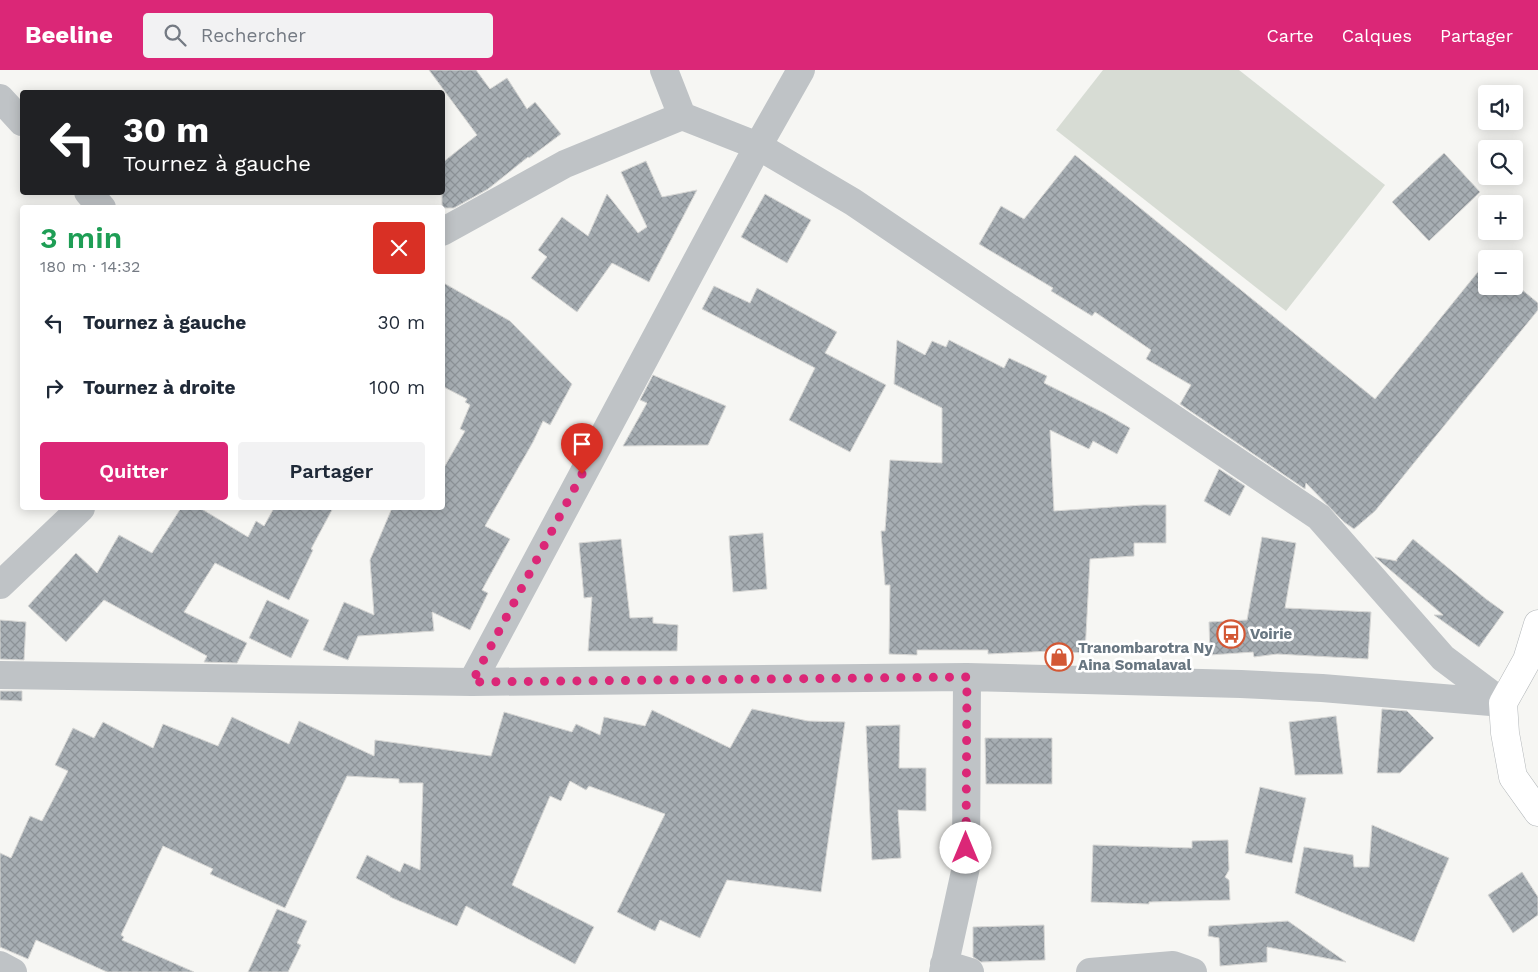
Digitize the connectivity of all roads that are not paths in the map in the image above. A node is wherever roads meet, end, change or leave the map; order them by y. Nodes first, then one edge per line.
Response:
1 (664, 70) edge
2 (801, 70) edge
3 (0, 98) edge
4 (682, 116) junction
5 (20, 120) edge
6 (758, 146) junction
7 (91, 195) edge
8 (99, 205) edge
9 (445, 230) edge
10 (78, 510) edge
11 (0, 585) edge
12 (1538, 624) edge
13 (0, 675) edge
14 (967, 677) junction
15 (472, 682) junction
16 (1503, 703) junction
17 (1538, 812) edge
18 (0, 965) edge
19 (944, 968) edge
20 (13, 972) edge
21 (970, 972) edge
22 (1090, 972) edge
23 (1193, 972) edge

1 - 4 street
2 - 6 street
3 - 5 street
4 - 6 street
4 - 9 street
6 - 15 street
6 - 16 street
7 - 8 street
10 - 11 street
12 - 16 main road
13 - 15 street
14 - 15 street
14 - 16 street
14 - 19 street
16 - 17 main road
18 - 20 street
19 - 21 street
22 - 23 street

